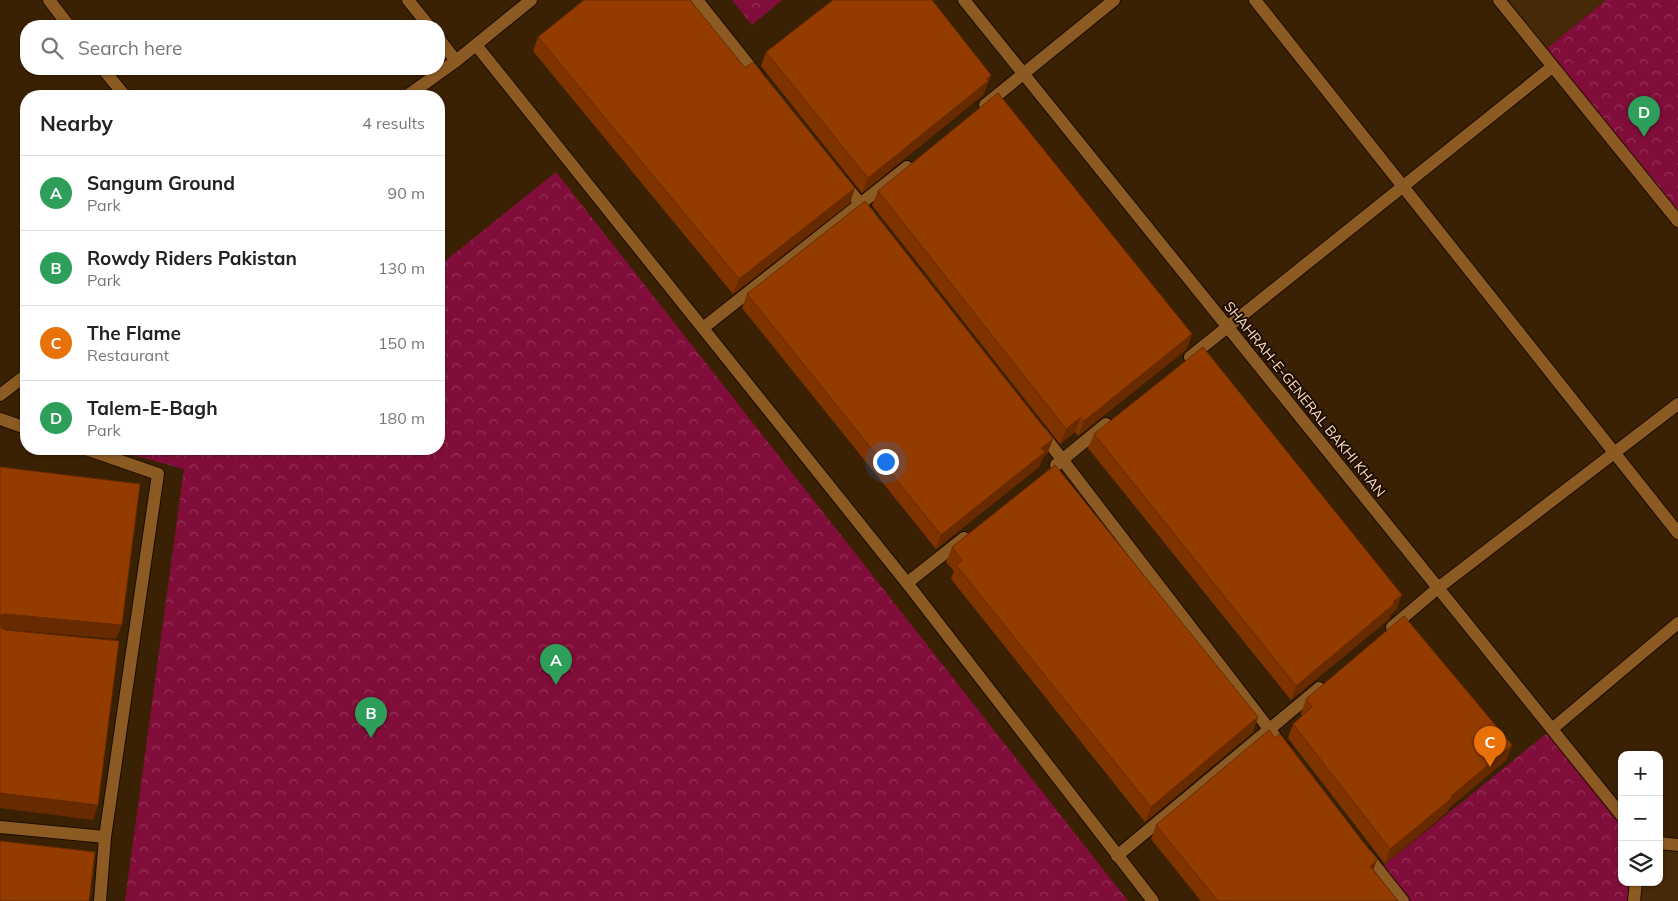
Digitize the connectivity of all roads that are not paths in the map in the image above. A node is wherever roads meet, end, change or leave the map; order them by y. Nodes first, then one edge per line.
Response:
1 (49, 0) edge
2 (408, 0) edge
3 (531, 0) edge
4 (696, 0) edge
5 (964, 0) edge
6 (1114, 0) edge
7 (1255, 0) edge
8 (1499, 0) edge
9 (64, 20) edge
10 (424, 20) edge
11 (476, 45) junction
12 (445, 47) edge
13 (456, 61) junction
14 (1552, 66) junction
15 (445, 69) edge
16 (1024, 74) junction
17 (108, 75) edge
18 (436, 75) edge
19 (120, 90) edge
20 (415, 90) edge
21 (770, 91) edge
22 (977, 111) edge
23 (915, 161) edge
24 (836, 174) edge
25 (1403, 186) junction
26 (861, 204) junction
27 (1678, 221) edge
28 (879, 227) edge
29 (1228, 327) junction
30 (703, 328) junction
31 (1182, 363) edge
32 (20, 380) edge
33 (0, 395) edge
34 (1678, 404) edge
35 (1115, 417) edge
36 (0, 419) edge
37 (1032, 421) edge
38 (20, 426) edge
39 (1615, 452) junction
40 (103, 455) edge
41 (1062, 460) junction
42 (1047, 472) edge
43 (977, 528) edge
44 (1678, 533) edge
45 (907, 584) junction
46 (1438, 588) junction
47 (1678, 623) edge
48 (1380, 638) edge
49 (1328, 680) edge
50 (1552, 729) junction
51 (1269, 730) junction
52 (1293, 761) edge
53 (1618, 811) edge
54 (0, 827) edge
55 (105, 837) junction
56 (1663, 843) edge
57 (1678, 845) edge
58 (1360, 846) edge
59 (1117, 856) junction
60 (1636, 886) edge
61 (100, 901) edge
62 (1152, 901) edge
63 (1402, 901) edge
64 (1634, 901) edge

1 - 9 street
2 - 10 street
3 - 11 street
4 - 21 street
5 - 16 street, SHAHRAH-E-GENERAL BAKHI KHAN
6 - 16 street
7 - 25 street
8 - 14 street
11 - 13 street
11 - 30 street
12 - 13 street
13 - 15 street
14 - 25 street
14 - 27 street
16 - 22 street
16 - 29 street, SHAHRAH-E-GENERAL BAKHI KHAN
17 - 19 street
18 - 20 street
23 - 26 street
24 - 26 street
25 - 29 street
25 - 39 street
26 - 28 street
26 - 30 street
29 - 31 street
29 - 46 street, SHAHRAH-E-GENERAL BAKHI KHAN
30 - 45 street
32 - 33 street
34 - 39 street
35 - 41 street
36 - 38 street
37 - 41 street
39 - 44 street
39 - 46 street
40 - 55 street
41 - 42 street
41 - 51 street
43 - 45 street
45 - 59 street
46 - 48 street
46 - 50 street, SHAHRAH-E-GENERAL BAKHI KHAN
47 - 50 street
49 - 51 street
50 - 53 street, SHAHRAH-E-GENERAL BAKHI KHAN
51 - 52 street
51 - 59 street
54 - 55 street
55 - 61 street
56 - 57 street
58 - 63 street
59 - 62 street
60 - 64 street

